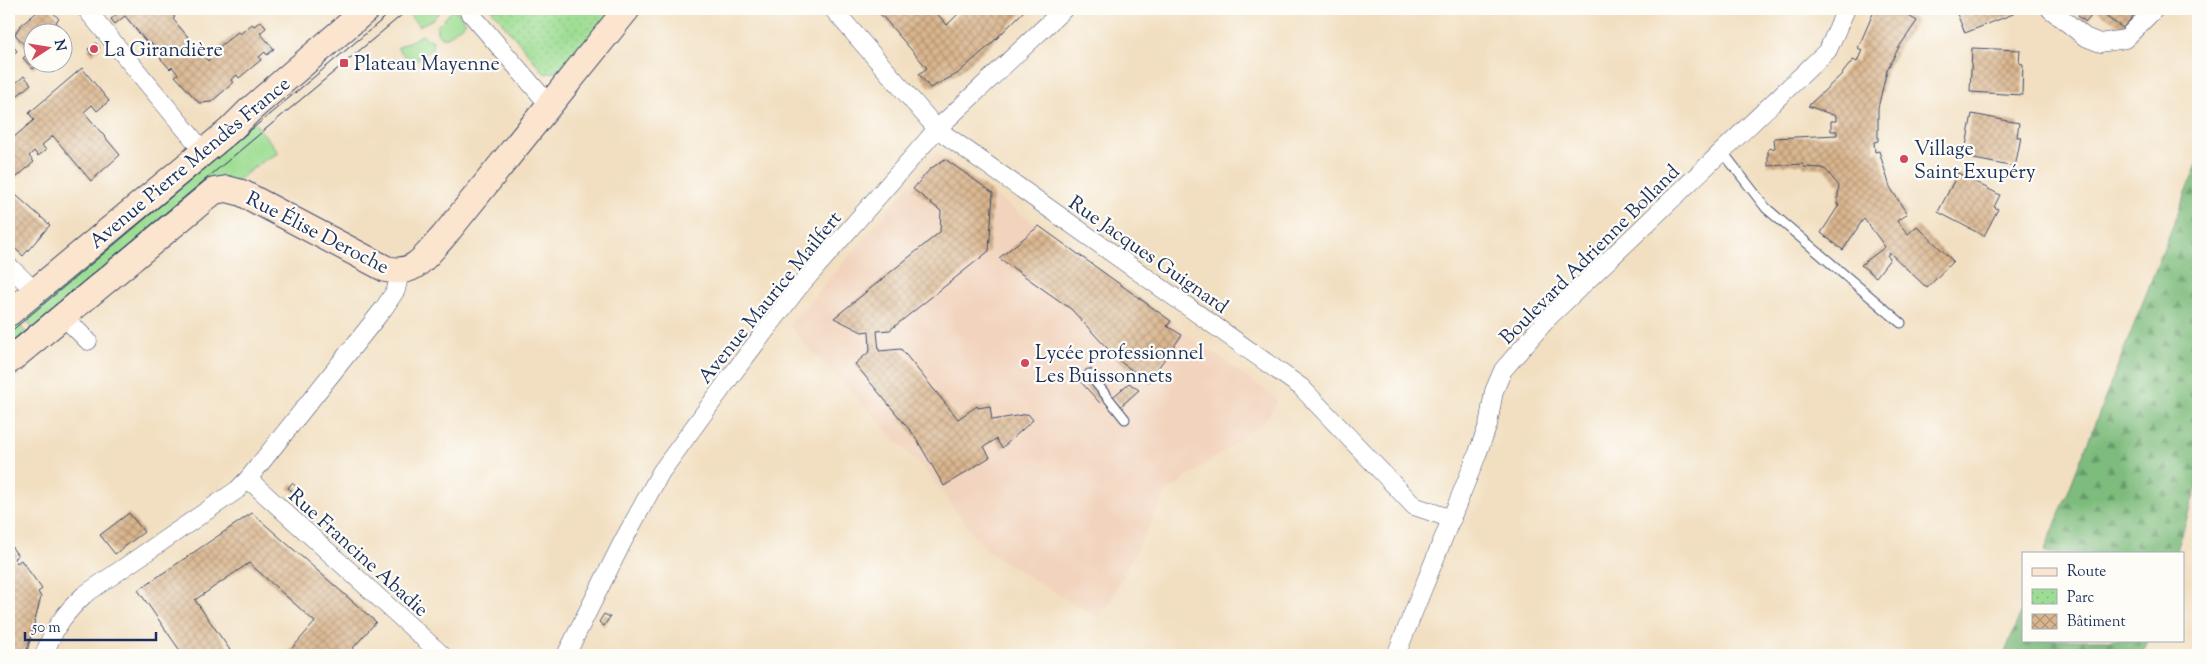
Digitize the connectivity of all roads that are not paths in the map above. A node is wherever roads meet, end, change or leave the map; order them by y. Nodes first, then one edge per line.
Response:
1 (86, 9) edge
2 (367, 9) edge
3 (467, 9) edge
4 (627, 9) edge
5 (833, 9) edge
6 (1064, 9) edge
7 (1846, 9) edge
8 (2050, 9) edge
9 (2155, 9) edge
10 (550, 106) junction
11 (936, 129) junction
12 (1722, 151) junction
13 (204, 152) junction
14 (9, 266) edge
15 (400, 272) junction
16 (35, 291) junction
17 (9, 313) edge
18 (62, 315) junction
19 (1901, 322) dead end
20 (88, 341) dead end
21 (9, 360) edge
22 (1089, 374) dead end
23 (1125, 419) dead end
24 (248, 479) junction
25 (1452, 519) junction
26 (44, 655) edge
27 (442, 655) edge
28 (566, 655) edge
29 (1396, 655) edge

1 - 13 street
2 - 13 main road, Avenue Pierre Mendès France
3 - 10 street
4 - 10 main road, Rue Élise Deroche
5 - 11 street, Rue Jacques Guignard
6 - 11 street, Avenue Maurice Mailfert
7 - 12 street, Boulevard Adrienne Bolland
8 - 9 street
10 - 15 main road, Rue Élise Deroche
11 - 25 street, Rue Jacques Guignard
11 - 28 street, Avenue Maurice Mailfert
12 - 19 lane
12 - 25 street, Boulevard Adrienne Bolland
13 - 16 main road, Avenue Pierre Mendès France
14 - 16 street
15 - 18 main road, Rue Élise Deroche
15 - 24 street
16 - 17 main road, Avenue Pierre Mendès France
18 - 20 street
18 - 21 main road, Rue Élise Deroche
22 - 23 lane
24 - 26 street
24 - 27 street, Rue Francine Abadie
25 - 29 street, Boulevard Adrienne Bolland

